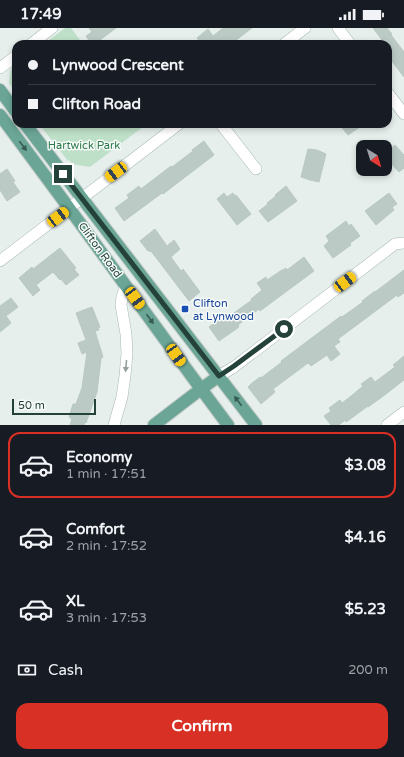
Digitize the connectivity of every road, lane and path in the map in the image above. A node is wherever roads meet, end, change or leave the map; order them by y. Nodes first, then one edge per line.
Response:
1 (52, 28) edge
2 (306, 28) edge
3 (338, 28) edge
4 (36, 40) edge
5 (290, 40) edge
6 (347, 40) edge
7 (12, 59) edge
8 (0, 68) edge
9 (0, 90) edge
10 (392, 98) edge
11 (12, 106) edge
12 (404, 114) edge
13 (0, 115) edge
14 (28, 128) edge
15 (174, 128) edge
16 (224, 128) edge
17 (256, 169) dead end
18 (82, 198) junction
19 (69, 208) junction
20 (404, 244) edge
21 (0, 261) edge
22 (126, 286) junction
23 (219, 376) junction
24 (201, 389) junction
25 (404, 412) edge
26 (114, 425) edge
27 (154, 425) edge
28 (228, 425) edge
29 (256, 425) edge
30 (387, 425) edge

1 - 4 street
2 - 5 street
3 - 6 street
7 - 8 street
9 - 11 main road
10 - 12 street
13 -> 19 main road, Clifton Road
14 - 18 main road, Clifton Road
15 - 18 street
16 - 17 street
18 - 19 street
18 - 23 main road, Clifton Road
19 - 21 street
19 - 22 main road, Clifton Road
20 - 23 street
22 -> 24 main road, Clifton Road
22 -> 26 street
23 - 24 main road
29 -> 23 main road, Clifton Road
24 - 27 main road
24 - 28 main road, Clifton Road
25 - 30 street

